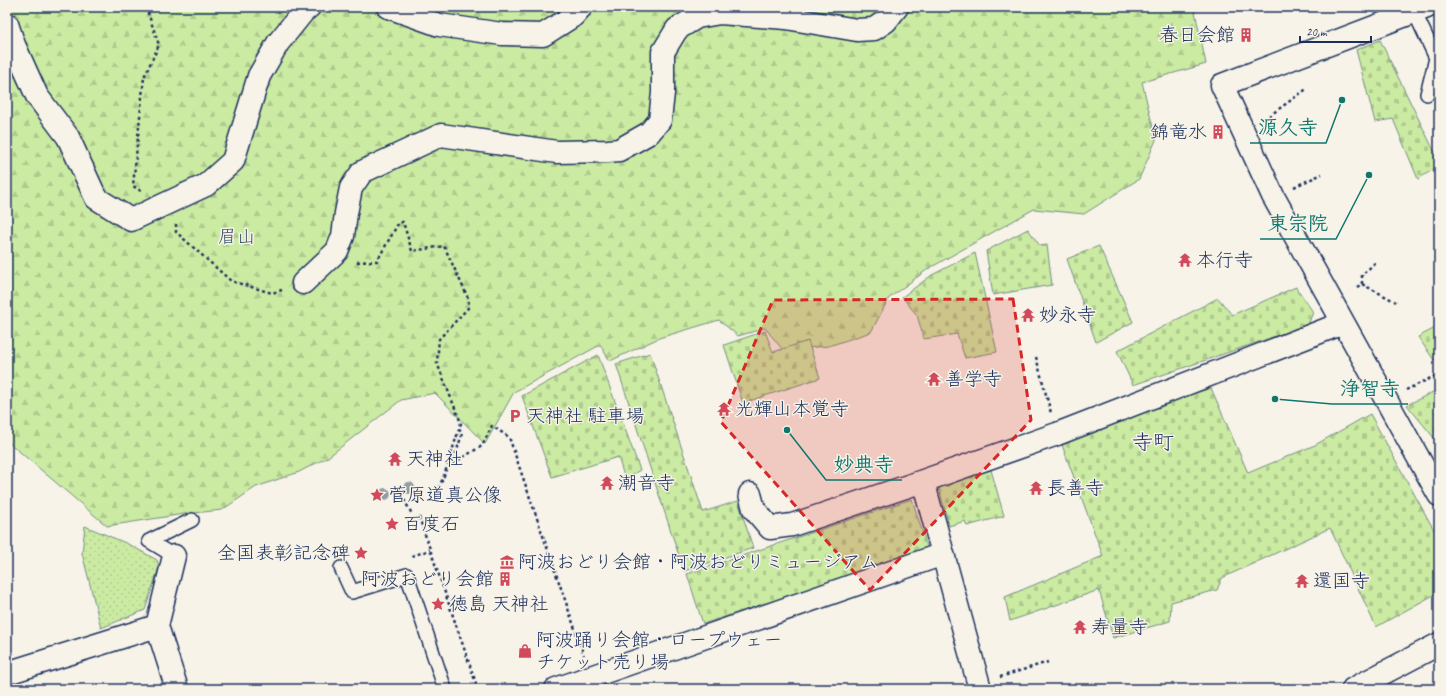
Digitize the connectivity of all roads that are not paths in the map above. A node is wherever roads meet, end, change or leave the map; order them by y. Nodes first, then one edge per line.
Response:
1 (309, 7) edge
2 (388, 7) edge
3 (581, 7) edge
4 (897, 7) edge
5 (1421, 9) edge
6 (7, 24) edge
7 (1438, 58) edge
8 (1428, 94) dead end
9 (303, 283) dead end
10 (1343, 323) junction
11 (923, 481) junction
12 (750, 494) dead end
13 (1439, 495) edge
14 (192, 520) dead end
15 (943, 554) junction
16 (174, 556) joint
17 (342, 568) dead end
18 (157, 626) junction
19 (1439, 644) edge
20 (7, 673) edge
21 (586, 682) edge
22 (979, 686) edge
23 (177, 689) edge
24 (445, 689) edge
25 (556, 689) edge
26 (1353, 689) edge

1 - 6 street
2 - 3 street
4 - 9 street
5 - 7 lane
5 - 10 street
7 - 8 lane
10 - 11 street
10 - 13 street
11 - 12 street
11 - 15 street
14 - 16 lane
15 - 21 street
15 - 22 street
16 - 18 street
17 - 24 lane
18 - 20 street
18 - 23 street
19 - 26 street
21 - 25 street

